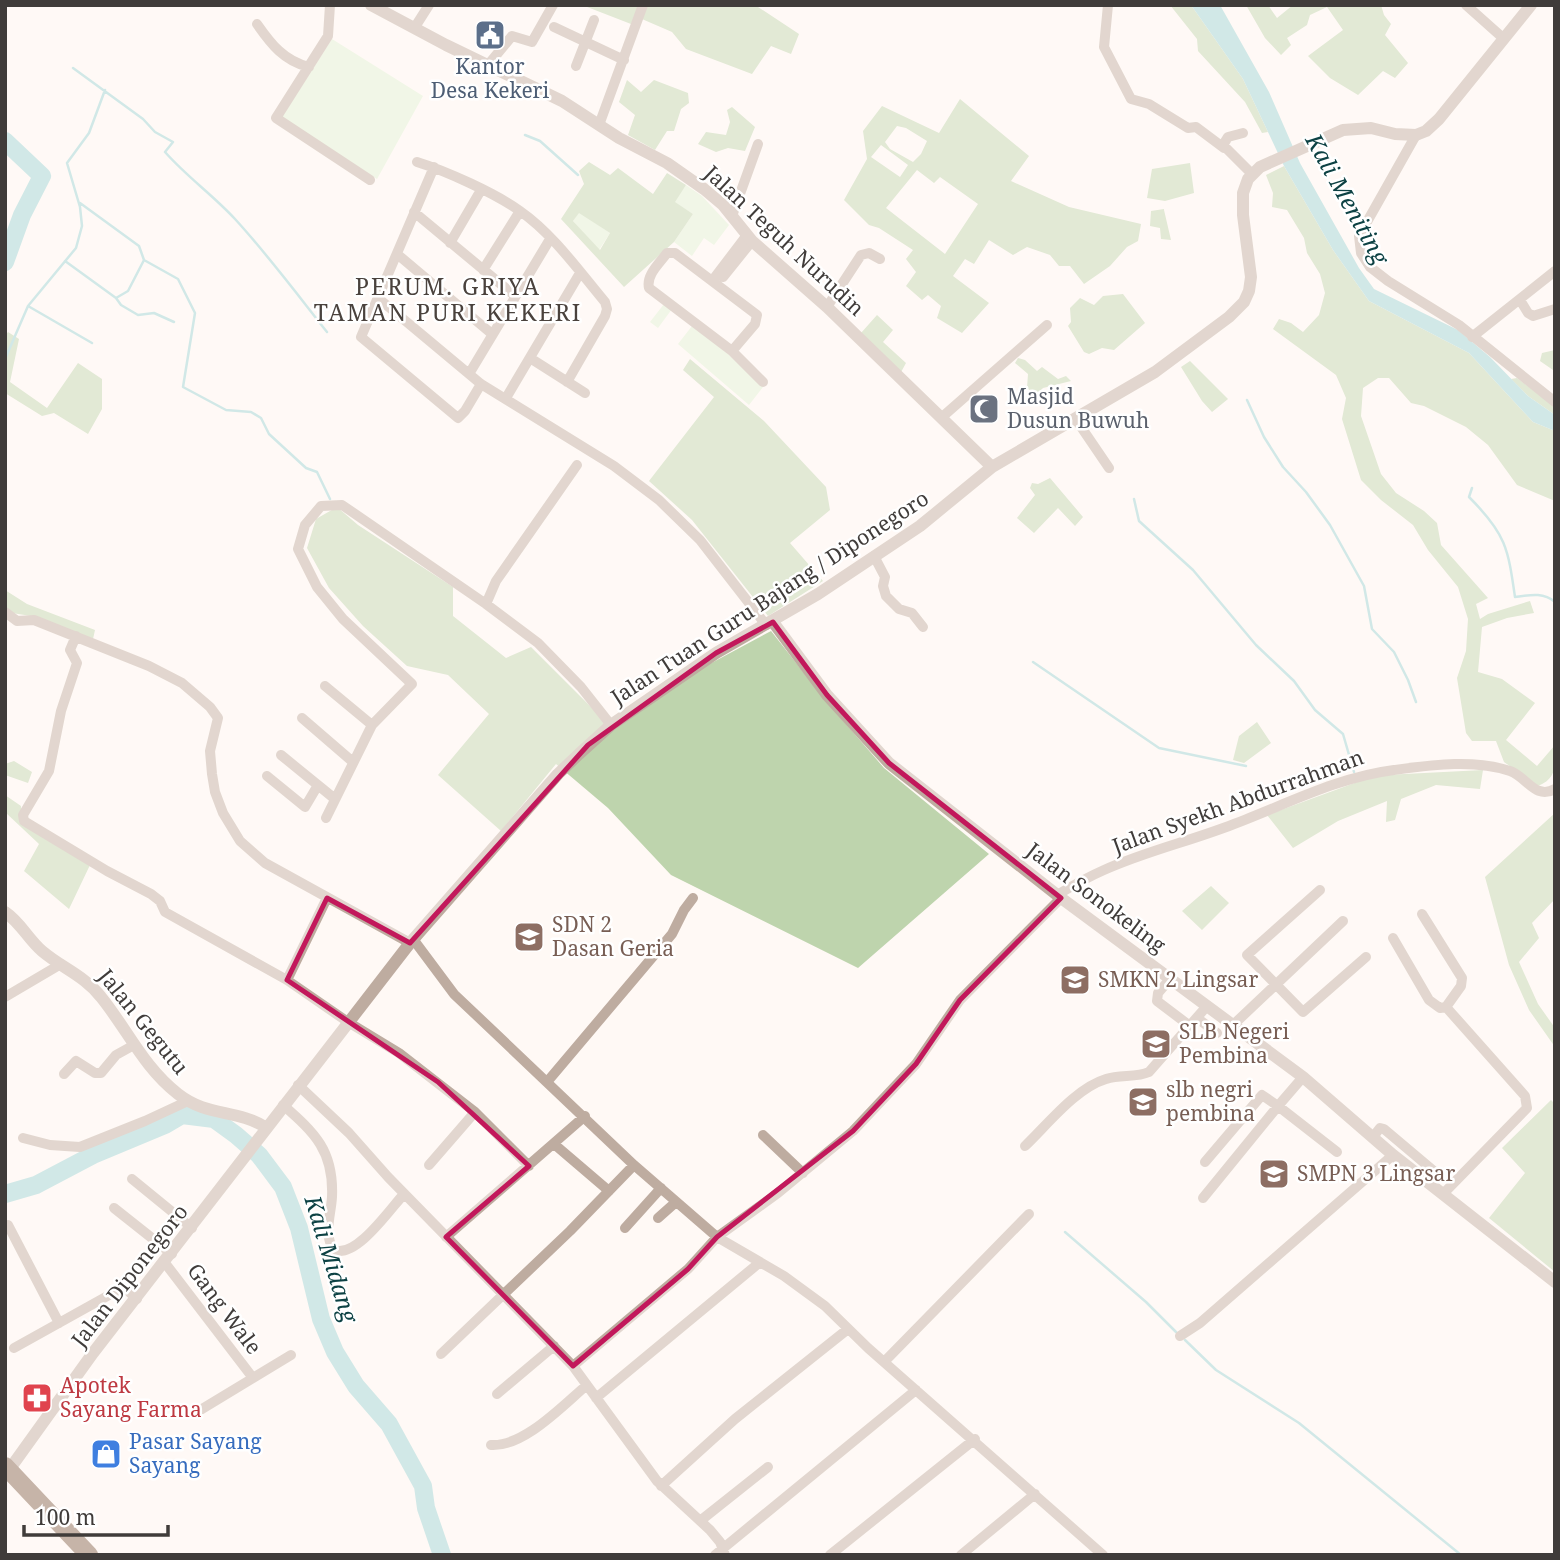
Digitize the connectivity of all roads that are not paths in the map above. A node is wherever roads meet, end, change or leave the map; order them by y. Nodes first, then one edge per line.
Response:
1 (330, 5) edge
2 (371, 5) edge
3 (429, 5) edge
4 (553, 5) edge
5 (643, 5) edge
6 (1108, 5) edge
7 (1466, 5) edge
8 (1531, 5) edge
9 (594, 20) dead end
10 (257, 24) dead end
11 (415, 27) junction
12 (554, 27) dead end
13 (1503, 38) junction
14 (586, 42) junction
15 (624, 60) junction
16 (488, 65) junction
17 (576, 66) dead end
18 (309, 67) junction
19 (598, 125) junction
20 (1243, 133) dead end
21 (1416, 135) junction
22 (758, 145) dead end
23 (1224, 148) junction
24 (417, 162) dead end
25 (434, 167) junction
26 (1252, 174) junction
27 (370, 180) dead end
28 (481, 191) junction
29 (520, 211) junction
30 (414, 212) junction
31 (733, 216) junction
32 (749, 238) junction
33 (550, 239) junction
34 (450, 243) junction
35 (397, 254) junction
36 (880, 259) dead end
37 (483, 270) junction
38 (1555, 271) edge
39 (580, 273) junction
40 (714, 283) junction
41 (515, 296) junction
42 (378, 298) junction
43 (1520, 300) junction
44 (827, 307) junction
45 (1555, 309) edge
46 (1047, 325) dead end
47 (492, 334) junction
48 (1472, 337) junction
49 (732, 351) junction
50 (530, 358) junction
51 (469, 374) junction
52 (567, 382) junction
53 (763, 382) dead end
54 (481, 384) junction
55 (585, 393) dead end
56 (506, 398) junction
57 (1555, 402) edge
58 (941, 418) junction
59 (1075, 418) junction
60 (578, 465) dead end
61 (992, 467) junction
62 (1110, 468) dead end
63 (874, 556) junction
64 (486, 604) junction
65 (5, 612) edge
66 (770, 624) junction
67 (923, 628) dead end
68 (76, 636) junction
69 (325, 686) dead end
70 (302, 718) dead end
71 (372, 724) junction
72 (611, 725) junction
73 (281, 755) dead end
74 (353, 762) junction
75 (267, 776) dead end
76 (318, 785) junction
77 (1555, 789) edge
78 (335, 799) junction
79 (326, 818) dead end
80 (1320, 890) dead end
81 (1059, 897) junction
82 (327, 898) junction
83 (693, 898) dead end
84 (5, 912) edge
85 (1422, 914) dead end
86 (1343, 921) dead end
87 (1393, 938) dead end
88 (412, 941) junction
89 (1366, 957) dead end
90 (61, 964) junction
91 (1170, 979) junction
92 (287, 980) junction
93 (1276, 985) junction
94 (5, 997) edge
95 (1207, 1006) junction
96 (1446, 1007) junction
97 (1194, 1022) junction
98 (348, 1023) junction
99 (1233, 1026) junction
100 (1217, 1033) dead end
101 (134, 1045) junction
102 (64, 1074) dead end
103 (1303, 1077) junction
104 (547, 1082) junction
105 (298, 1085) junction
106 (188, 1101) junction
107 (283, 1105) junction
108 (1278, 1106) junction
109 (475, 1112) junction
110 (585, 1116) junction
111 (267, 1128) junction
112 (763, 1135) dead end
113 (1373, 1137) junction
114 (23, 1138) dead end
115 (258, 1140) joint
116 (554, 1144) junction
117 (1025, 1146) dead end
118 (1337, 1152) dead end
119 (1393, 1155) junction
120 (1205, 1162) dead end
121 (634, 1165) junction
122 (429, 1166) dead end
123 (529, 1166) junction
124 (803, 1173) junction
125 (132, 1179) dead end
126 (1429, 1183) junction
127 (661, 1188) junction
128 (609, 1191) junction
129 (404, 1194) junction
130 (1443, 1194) junction
131 (1203, 1198) dead end
132 (676, 1202) junction
133 (114, 1208) dead end
134 (1029, 1214) dead end
135 (658, 1218) dead end
136 (8, 1225) dead end
137 (192, 1228) junction
138 (625, 1228) dead end
139 (446, 1237) junction
140 (717, 1237) junction
141 (169, 1258) junction
142 (759, 1262) junction
143 (1555, 1282) edge
144 (503, 1294) junction
145 (137, 1299) junction
146 (59, 1323) junction
147 (848, 1329) junction
148 (1180, 1336) dead end
149 (554, 1346) junction
150 (13, 1348) dead end
151 (440, 1354) dead end
152 (291, 1355) dead end
153 (884, 1362) junction
154 (573, 1366) junction
155 (253, 1378) junction
156 (587, 1385) junction
157 (916, 1390) junction
158 (497, 1394) dead end
159 (596, 1398) junction
160 (197, 1412) dead end
161 (975, 1439) junction
162 (491, 1445) dead end
163 (768, 1467) dead end
164 (7, 1472) edge
165 (661, 1486) junction
166 (1035, 1494) junction
167 (700, 1521) junction
168 (721, 1553) edge
169 (77, 1555) edge
170 (89, 1555) edge
171 (830, 1555) edge
172 (961, 1555) edge
173 (1103, 1555) edge

1 - 18 street
2 - 11 street, Jalan Teguh Nurudin
3 - 11 street
4 - 16 street
5 - 15 street
6 - 23 street
7 - 13 street
8 - 13 street
9 - 14 street
10 - 18 street
11 - 16 street, Jalan Teguh Nurudin
12 - 14 street
13 - 21 street
14 - 15 street
14 - 17 street
15 - 19 street
16 - 19 street, Jalan Teguh Nurudin
18 - 27 street
19 - 31 street, Jalan Teguh Nurudin
20 - 23 street
21 - 26 street
21 - 48 street
22 - 31 street
23 - 26 street
24 - 25 street
25 - 28 street
25 - 30 street
26 - 59 street, Jalan Tuan Guru Bajang / Diponegoro
28 - 29 street
28 - 34 street
29 - 33 street
29 - 37 street
30 - 34 street
30 - 35 street
31 - 32 street, Jalan Teguh Nurudin
32 - 40 street
32 - 44 street, Jalan Teguh Nurudin
33 - 39 street
33 - 41 street
34 - 37 street
35 - 42 street
35 - 47 street
36 - 44 street
37 - 41 street
38 - 43 street
39 - 50 street
39 - 52 street
40 - 49 street
40 - 49 street
41 - 47 street
42 - 51 street
42 - 54 street
43 - 45 street
43 - 48 street
44 - 58 street, Jalan Teguh Nurudin
46 - 58 street
47 - 51 street
48 - 57 street
49 - 53 street
50 - 52 street
50 - 56 street
51 - 54 street
52 - 55 street
54 - 56 street
56 - 66 street
58 - 61 street, Jalan Teguh Nurudin
59 - 61 street, Jalan Tuan Guru Bajang / Diponegoro
59 - 62 street
60 - 64 street
61 - 63 street, Jalan Tuan Guru Bajang / Diponegoro
63 - 66 street, Jalan Tuan Guru Bajang / Diponegoro
63 - 67 street
64 - 71 street
64 - 72 street
65 - 68 street
66 - 72 street, Jalan Tuan Guru Bajang / Diponegoro
66 - 81 street, Jalan Sonokeling
68 - 82 street
68 - 92 street
69 - 71 street
70 - 74 street
71 - 74 street
72 - 88 street, Jalan Tuan Guru Bajang / Diponegoro
73 - 76 street
74 - 78 street
75 - 76 street
76 - 78 street
77 - 81 street, Jalan Syekh Abdurrahman
78 - 79 street
80 - 93 street
81 - 91 street, Jalan Sonokeling
81 - 124 street, Jalan Syekh Abdurrahman
82 - 88 street
82 - 92 street
83 - 104 street
84 - 90 street, Jalan Gegutu
85 - 96 street
86 - 93 street
87 - 96 street
88 - 98 street, Jalan Tuan Guru Bajang / Diponegoro
88 - 104 street
89 - 93 street
90 - 94 street
90 - 101 street, Jalan Gegutu
91 - 95 street, Jalan Sonokeling
91 - 97 street
92 - 98 street
93 - 99 street
95 - 97 street
95 - 99 street, Jalan Sonokeling
96 - 130 street
97 - 100 street
97 - 117 street
98 - 105 street, Jalan Tuan Guru Bajang / Diponegoro
98 - 109 street
99 - 103 street, Jalan Sonokeling
101 - 102 street
101 - 106 street, Jalan Gegutu
103 - 108 street
103 - 113 street, Jalan Sonokeling
104 - 110 street
105 - 107 street, Jalan Tuan Guru Bajang / Diponegoro
105 - 129 street
106 - 111 street, Jalan Gegutu
106 - 114 street
107 - 111 street, Jalan Tuan Guru Bajang / Diponegoro
107 - 129 street
108 - 118 street
108 - 120 street
108 - 131 street
109 - 122 street
109 - 123 street
110 - 116 street
110 - 121 street
111 - 115 street, Jalan Tuan Guru Bajang / Diponegoro
112 - 124 street
113 - 119 street, Jalan Sonokeling
113 - 126 street
115 - 137 street, Jalan Diponegoro
116 - 123 street
116 - 128 street
119 - 126 street, Jalan Sonokeling
119 - 148 street
121 - 127 street
121 - 128 street
123 - 139 street
124 - 140 street, Jalan Syekh Abdurrahman
125 - 137 street
126 - 130 street, Jalan Sonokeling
127 - 132 street
127 - 138 street
128 - 144 street
129 - 139 street
130 - 143 street, Jalan Sonokeling
132 - 135 street
132 - 140 street
133 - 141 street, Gang Wale
134 - 153 street
136 - 146 street
137 - 141 street, Jalan Diponegoro
139 - 144 street
140 - 142 street
140 - 154 street, Jalan Syekh Abdurrahman
141 - 145 street, Jalan Diponegoro
141 - 155 street, Gang Wale
142 - 147 street
142 - 159 street
144 - 149 street
144 - 151 street
145 - 146 street
145 - 164 street, Jalan Diponegoro
146 - 150 street
147 - 153 street
147 - 165 street
149 - 154 street
149 - 158 street
152 - 155 street, Gang Wale
153 - 157 street
154 - 156 street
155 - 160 street, Gang Wale
156 - 159 street
156 - 162 street
157 - 161 street
157 - 168 street
159 - 165 street
161 - 166 street
161 - 171 street
163 - 167 street
164 - 169 highway
164 - 170 highway
165 - 167 street
166 - 172 street
166 - 173 street
167 - 168 street

